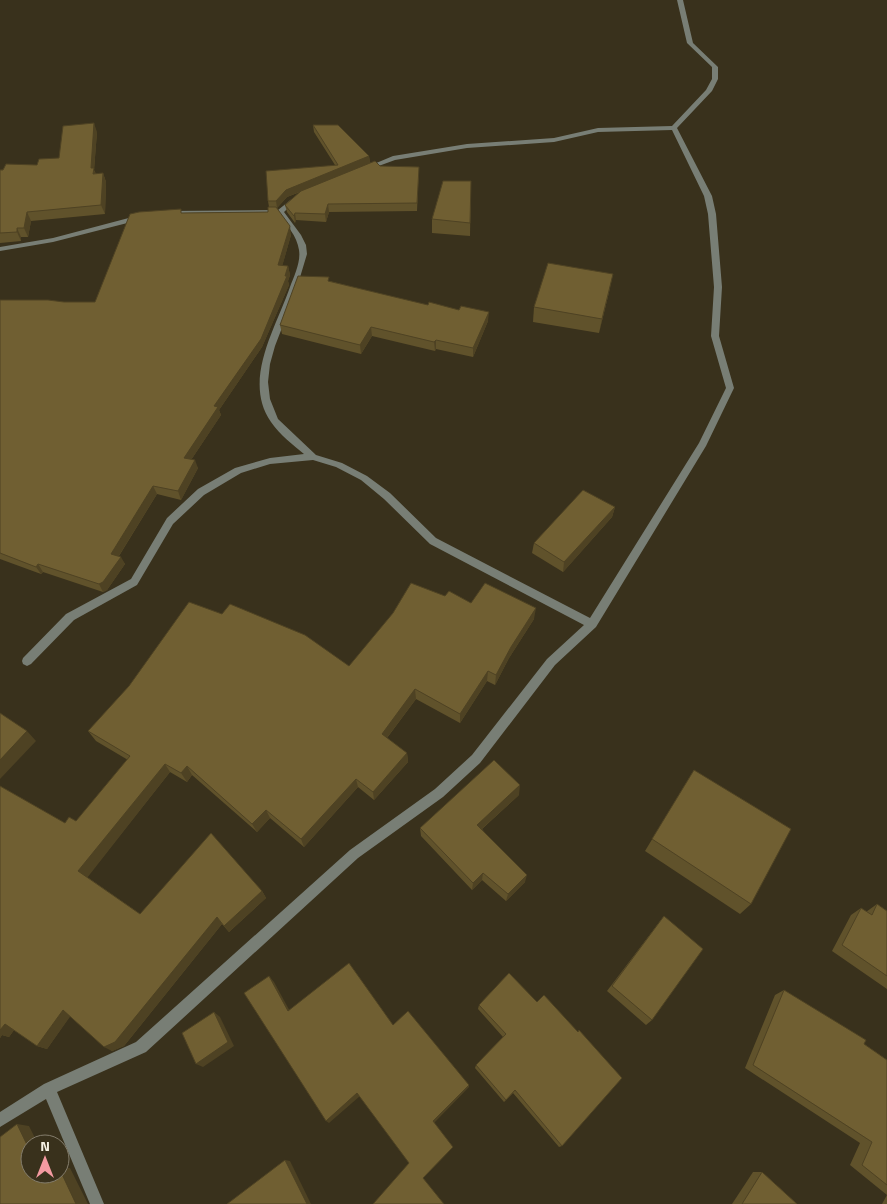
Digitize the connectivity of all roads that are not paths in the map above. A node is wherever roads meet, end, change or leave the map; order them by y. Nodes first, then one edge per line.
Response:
1 (680, 0) edge
2 (674, 128) junction
3 (362, 170) edge
4 (300, 196) edge
5 (280, 212) junction
6 (159, 214) edge
7 (150, 215) edge
8 (0, 249) edge
9 (313, 457) junction
10 (592, 624) junction
11 (27, 660) dead end
12 (49, 1089) junction
13 (0, 1120) edge
14 (97, 1204) edge

1 - 2 street
2 - 3 street
2 - 10 street
4 - 5 street
5 - 6 street
5 - 9 street
7 - 8 street
9 - 10 street
9 - 11 street
10 - 12 street
12 - 13 street
12 - 14 street

